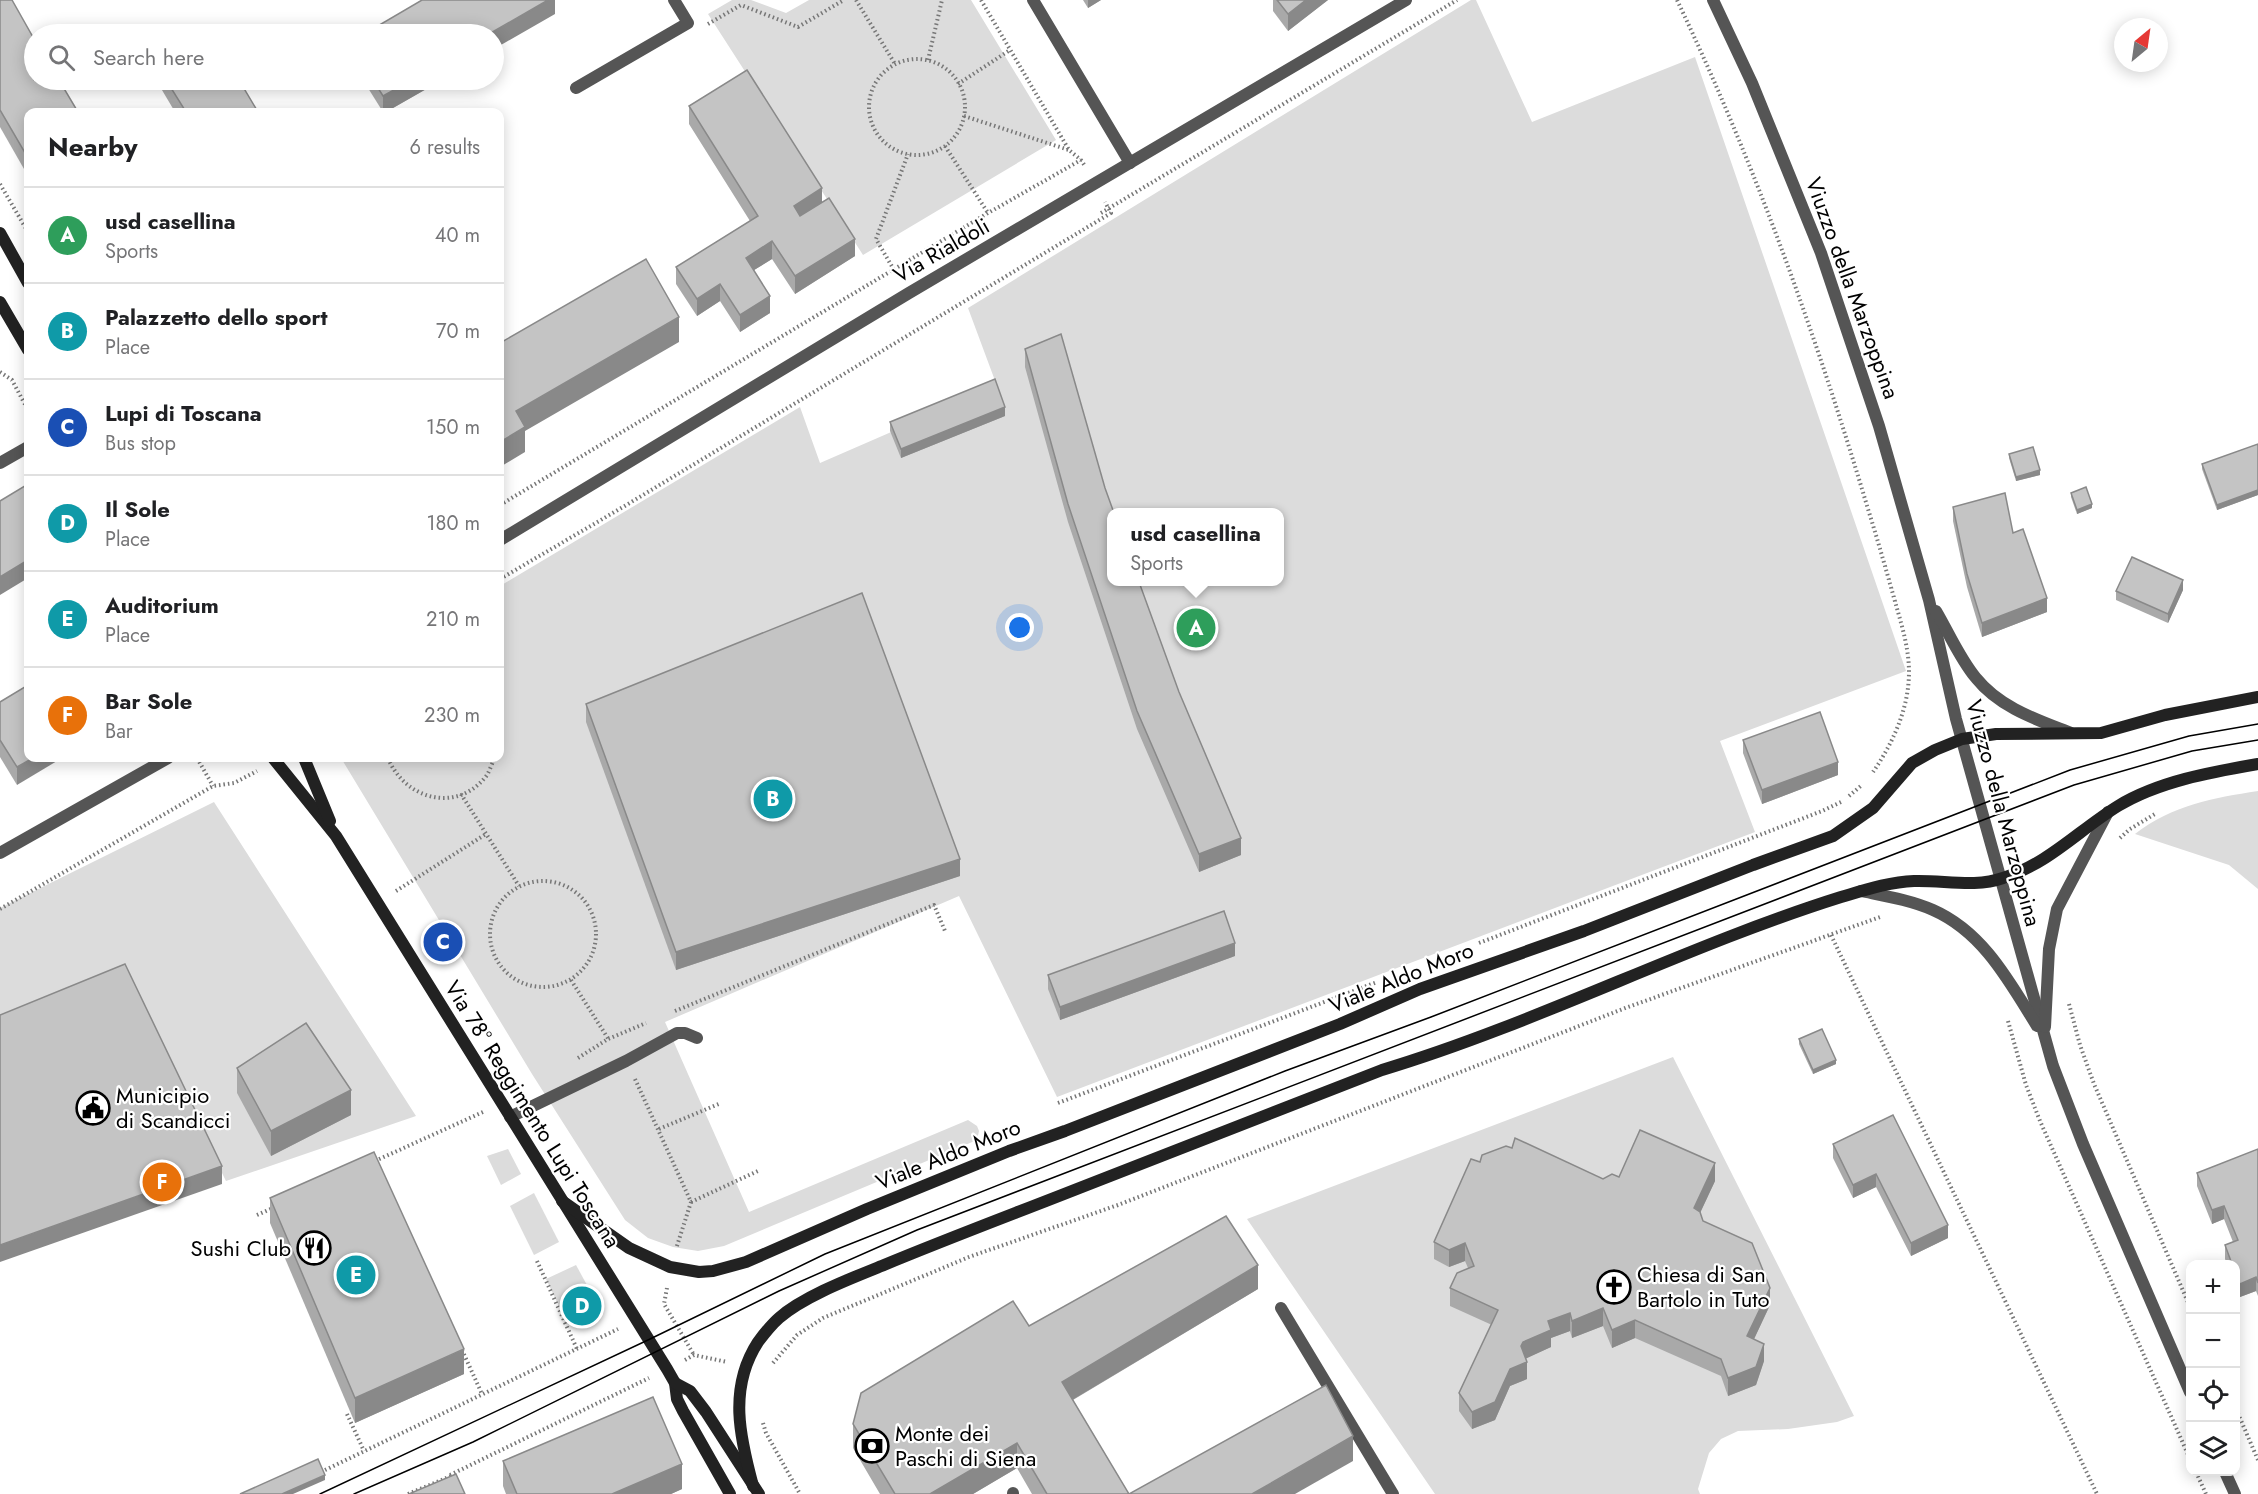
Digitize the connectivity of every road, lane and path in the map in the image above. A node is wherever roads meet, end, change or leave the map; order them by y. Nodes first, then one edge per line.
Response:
1 (674, 0) edge
2 (844, 0) edge
3 (856, 0) edge
4 (942, 0) edge
5 (1033, 0) edge
6 (1406, 0) edge
7 (1456, 0) edge
8 (1677, 0) edge
9 (1713, 0) edge
10 (688, 23) junction
11 (1010, 50) dead end
12 (928, 60) junction
13 (895, 64) junction
14 (958, 84) junction
15 (576, 88) dead end
16 (964, 116) junction
17 (945, 146) junction
18 (1069, 150) dead end
19 (908, 154) junction
20 (1081, 160) dead end
21 (1130, 163) junction
22 (0, 184) edge
23 (988, 213) junction
24 (1101, 213) dead end
25 (24, 225) edge
26 (0, 233) edge
27 (894, 270) junction
28 (24, 276) edge
29 (0, 302) edge
30 (24, 343) edge
31 (0, 372) edge
32 (24, 402) edge
33 (24, 449) edge
34 (0, 463) edge
35 (504, 503) edge
36 (504, 538) edge
37 (1929, 600) junction
38 (2258, 697) edge
39 (2075, 734) junction
40 (1962, 739) junction
41 (161, 762) edge
42 (199, 762) edge
43 (276, 762) edge
44 (306, 762) edge
45 (390, 762) edge
46 (493, 762) edge
47 (2258, 764) edge
48 (1869, 777) dead end
49 (242, 780) dead end
50 (1864, 783) dead end
51 (213, 786) junction
52 (461, 794) junction
53 (2161, 811) dead end
54 (2108, 812) junction
55 (486, 834) junction
56 (336, 836) junction
57 (2115, 843) dead end
58 (0, 853) edge
59 (2002, 879) junction
60 (519, 886) junction
61 (1861, 891) junction
62 (377, 903) junction
63 (0, 909) edge
64 (1884, 916) dead end
65 (945, 931) dead end
66 (1831, 935) junction
67 (1477, 944) dead end
68 (571, 980) junction
69 (1378, 982) dead end
70 (2067, 994) dead end
71 (674, 1011) dead end
72 (2005, 1014) dead end
73 (652, 1021) dead end
74 (2044, 1037) junction
75 (697, 1038) dead end
76 (608, 1039) junction
77 (626, 1061) junction
78 (571, 1063) dead end
79 (721, 1103) dead end
80 (1058, 1103) dead end
81 (502, 1104) junction
82 (510, 1117) junction
83 (659, 1130) junction
84 (368, 1165) edge
85 (760, 1170) dead end
86 (562, 1201) junction
87 (691, 1202) junction
88 (277, 1206) edge
89 (257, 1215) dead end
90 (537, 1262) dead end
91 (670, 1267) junction
92 (2186, 1297) edge
93 (664, 1304) junction
94 (1281, 1308) dead end
95 (636, 1320) junction
96 (458, 1341) edge
97 (577, 1349) junction
98 (694, 1355) junction
99 (746, 1367) junction
100 (667, 1370) junction
101 (675, 1383) junction
102 (2186, 1383) edge
103 (482, 1394) junction
104 (347, 1414) edge
105 (2240, 1420) edge
106 (763, 1421) dead end
107 (2186, 1450) edge
108 (364, 1451) junction
109 (2258, 1460) edge
110 (321, 1472) edge
111 (450, 1475) junction
112 (2198, 1476) edge
113 (2227, 1476) edge
114 (454, 1485) edge
115 (756, 1490) edge
116 (408, 1494) edge
117 (730, 1494) edge
118 (800, 1494) edge
119 (1394, 1494) edge
120 (2097, 1494) edge
121 (2206, 1494) edge
122 (2235, 1494) edge

1 - 10 street
2 - 10 path
3 - 13 path
4 - 12 path
5 - 21 street
6 - 21 street, Via Rialdoli
7 - 24 path
8 - 48 path
9 - 37 street, Viuzzo della Marzoppina
10 - 15 street
11 - 14 path
12 - 13 path
12 - 14 path
13 - 19 path
14 - 16 path
16 - 17 path
16 - 18 path
17 - 19 path
17 - 23 path
19 - 27 path
20 - 23 path
21 - 36 street, Via Rialdoli
22 - 25 path
23 - 27 path
26 - 28 street
27 - 35 path
29 - 30 street
31 - 32 path
33 - 34 street
37 - 39 street, Viuzzo della Marzoppina
37 - 40 street, Viuzzo della Marzoppina
38 - 39 street, Viale Aldo Moro
39 - 40 street, Viale Aldo Moro
40 - 59 street, Viuzzo della Marzoppina
40 - 91 street, Viale Aldo Moro
41 - 58 street
42 - 51 path
43 - 56 street, Via 78° Reggimento Lupi Toscana
44 - 56 street, Via 78° Reggimento Lupi Toscana
45 - 52 path
46 - 52 path
47 - 54 street
49 - 51 path
50 - 67 path
51 - 63 path
52 - 55 path
53 - 57 path
54 - 59 street
54 - 74 street, Viuzzo della Marzoppina
55 - 60 path
55 - 62 path
56 - 62 street, Via 78° Reggimento Lupi Toscana
59 - 61 street
59 - 74 street, Viuzzo della Marzoppina
60 - 68 path
60 - 68 path
61 - 74 street, Viuzzo della Marzoppina
61 - 99 street
62 - 81 street, Via 78° Reggimento Lupi Toscana
64 - 66 path
65 - 71 path
66 - 99 path
66 - 120 path
68 - 76 path
69 - 80 path
70 - 92 path
72 - 107 path
73 - 76 path
74 - 102 street, Viuzzo della Marzoppina
75 - 77 street
76 - 77 path
76 - 78 path
77 - 82 street
77 - 83 path
79 - 83 path
81 - 82 street, Via 78° Reggimento Lupi Toscana
81 - 84 path
82 - 86 street, Via 78° Reggimento Lupi Toscana
83 - 87 path
85 - 87 path
86 - 91 street, Viale Aldo Moro
86 - 95 street, Via 78° Reggimento Lupi Toscana
87 - 91 path
88 - 89 path
90 - 97 path
91 - 93 path
93 - 95 path
93 - 98 path
94 - 119 street
95 - 97 path
95 - 100 street, Via 78° Reggimento Lupi Toscana
96 - 103 path
97 - 103 path
98 - 99 path
98 - 100 path
99 - 115 street
100 - 101 street, Via 78° Reggimento Lupi Toscana
100 - 111 path
101 - 115 street, Via 78° Reggimento Lupi Toscana
101 - 117 street, Via 78° Reggimento Lupi Toscana
103 - 108 path
104 - 108 path
105 - 109 path
106 - 118 path
108 - 110 path
111 - 114 path
111 - 116 path
112 - 121 path
113 - 122 street

